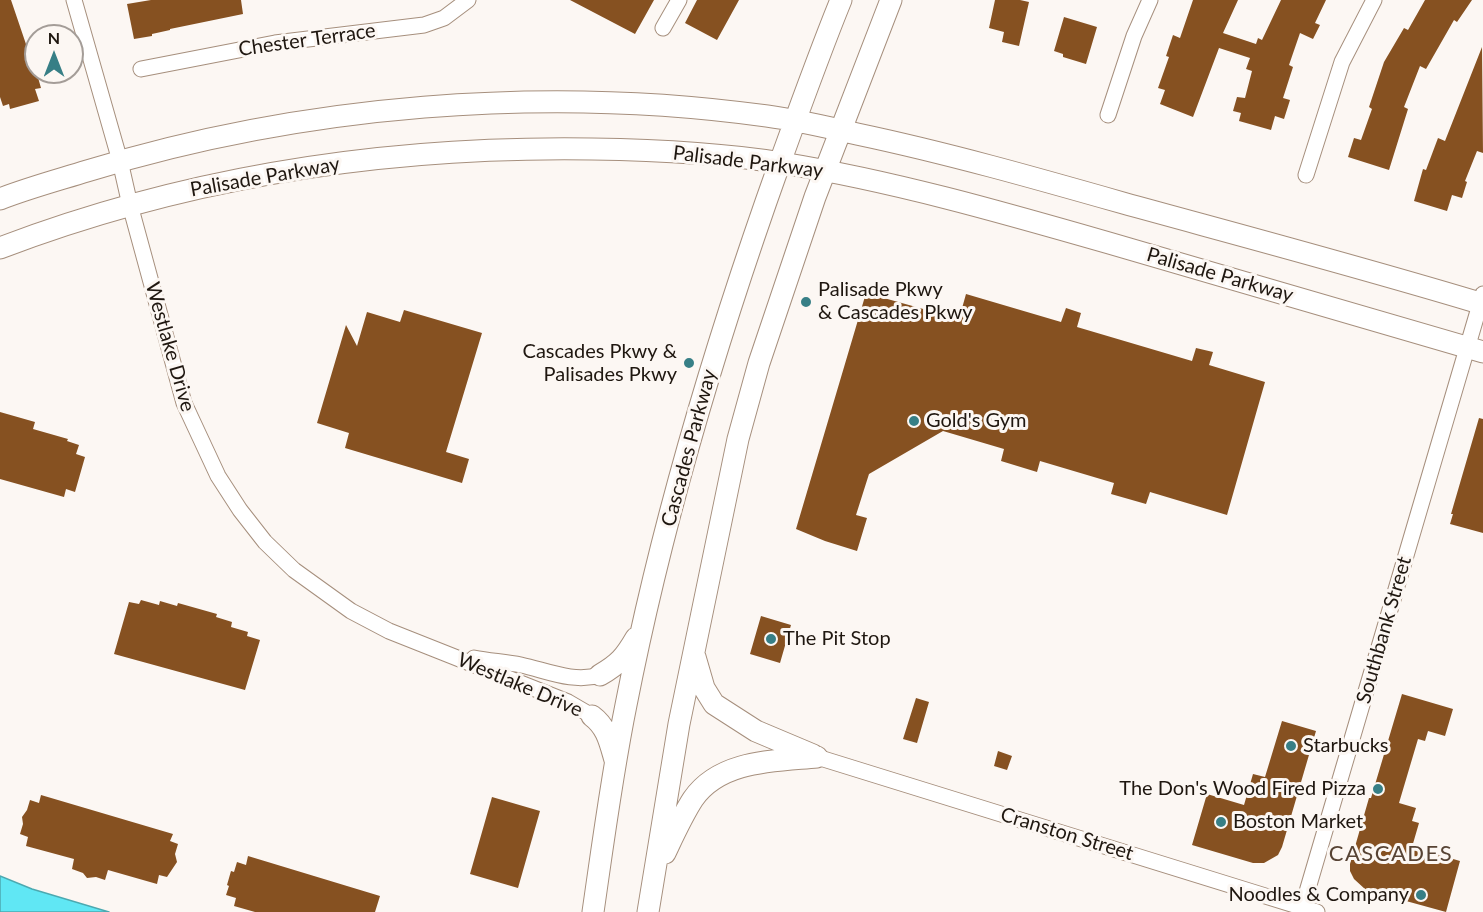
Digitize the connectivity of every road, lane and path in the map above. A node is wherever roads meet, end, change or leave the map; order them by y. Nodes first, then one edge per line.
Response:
1 (74, 0) edge
2 (468, 0) edge
3 (841, 0) edge
4 (891, 0) edge
5 (1150, 0) edge
6 (1374, 0) edge
7 (675, 2) edge
8 (663, 28) dead end
9 (141, 69) dead end
10 (1108, 115) dead end
11 (795, 120) junction
12 (841, 130) junction
13 (120, 161) junction
14 (780, 163) junction
15 (825, 172) junction
16 (1306, 175) dead end
17 (0, 199) edge
18 (130, 205) junction
19 (0, 248) edge
20 (1482, 300) edge
21 (1475, 350) edge
22 (644, 625) junction
23 (694, 652) junction
24 (448, 654) junction
25 (600, 675) joint
26 (592, 716) joint
27 (817, 757) junction
28 (616, 761) junction
29 (653, 881) junction
30 (1307, 911) edge
31 (593, 912) edge
32 (648, 912) edge

1 - 13 street, Westlake Drive
2 - 9 street, Chester Terrace
3 - 11 main road, Cascades Parkway
4 - 12 main road
5 - 10 street
6 - 16 street
7 - 8 street
11 - 12 main road
11 - 13 main road
11 - 14 main road, Cascades Parkway
12 - 15 main road
12 - 20 main road
13 - 17 main road
13 - 18 street, Westlake Drive
14 - 15 main road, Palisade Parkway
14 - 18 main road, Palisade Parkway
14 - 22 main road, Cascades Parkway
15 - 21 main road, Palisade Parkway
15 - 23 main road
18 - 19 main road, Palisade Parkway
18 - 24 street, Westlake Drive
20 - 21 street, Southbank Street
21 - 30 street, Southbank Street
22 - 25 main road
22 - 28 main road, Cascades Parkway
23 - 27 main road
23 - 29 main road
24 - 25 street, Westlake Drive
24 - 26 street, Westlake Drive
26 - 28 main road
27 - 29 main road
27 - 30 street, Cranston Street
28 - 31 main road, Cascades Parkway
29 - 32 main road

